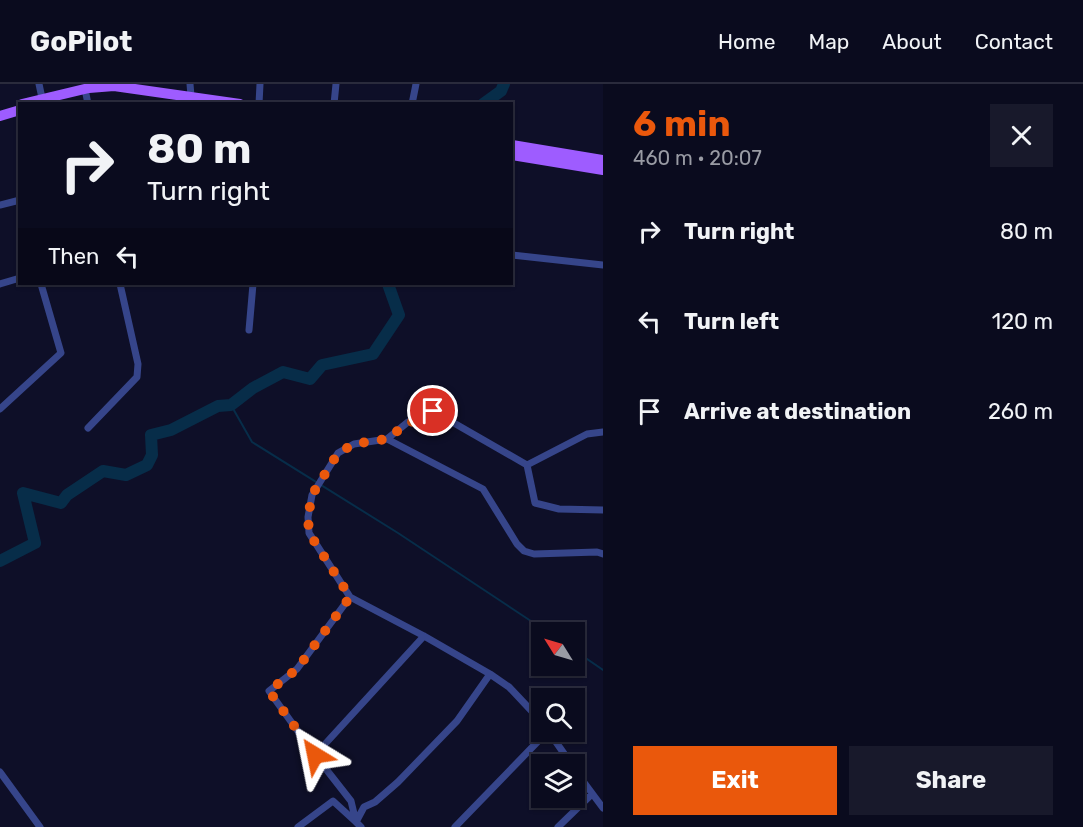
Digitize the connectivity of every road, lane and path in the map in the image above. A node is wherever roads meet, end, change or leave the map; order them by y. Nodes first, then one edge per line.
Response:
1 (39, 84) edge
2 (189, 84) edge
3 (260, 84) edge
4 (336, 84) edge
5 (417, 84) edge
6 (191, 96) junction
7 (87, 99) edge
8 (44, 101) edge
9 (190, 102) edge
10 (228, 102) edge
11 (259, 102) edge
12 (334, 102) edge
13 (412, 102) edge
14 (18, 105) edge
15 (0, 110) edge
16 (18, 111) edge
17 (0, 116) edge
18 (513, 145) edge
19 (513, 155) edge
20 (603, 160) edge
21 (603, 170) edge
22 (18, 200) edge
23 (0, 205) edge
24 (513, 255) edge
25 (603, 265) edge
26 (18, 279) edge
27 (0, 284) edge
28 (40, 285) edge
29 (120, 285) edge
30 (253, 285) edge
31 (249, 330) dead end
32 (0, 409) edge
33 (88, 428) dead end
34 (603, 432) edge
35 (387, 439) junction
36 (527, 465) junction
37 (603, 510) edge
38 (603, 554) edge
39 (350, 597) junction
40 (424, 636) junction
41 (490, 674) junction
42 (531, 710) edge
43 (538, 742) edge
44 (315, 755) junction
45 (0, 771) edge
46 (585, 784) edge
47 (592, 794) junction
48 (603, 808) edge
49 (358, 824) edge
50 (40, 827) edge
51 (298, 827) edge
52 (455, 827) edge
53 (558, 827) edge

1 - 8 street
2 - 6 street
3 - 11 street
4 - 12 street
5 - 13 street
6 - 8 main road
6 - 10 main road
7 - 8 main road
7 - 9 main road
14 - 15 main road
16 - 17 main road
18 - 20 main road
19 - 21 main road
22 - 23 street
24 - 25 street
26 - 27 street
28 - 32 street
29 - 33 street
30 - 31 street
34 - 36 street
35 - 36 street
35 - 38 street
35 - 39 street
36 - 37 street
39 - 40 street
39 - 44 street
40 - 41 street
40 - 44 street
41 - 42 street
41 - 49 street
43 - 52 street
44 - 49 street
45 - 50 street
46 - 47 street
47 - 48 street
47 - 53 street
49 - 51 street

